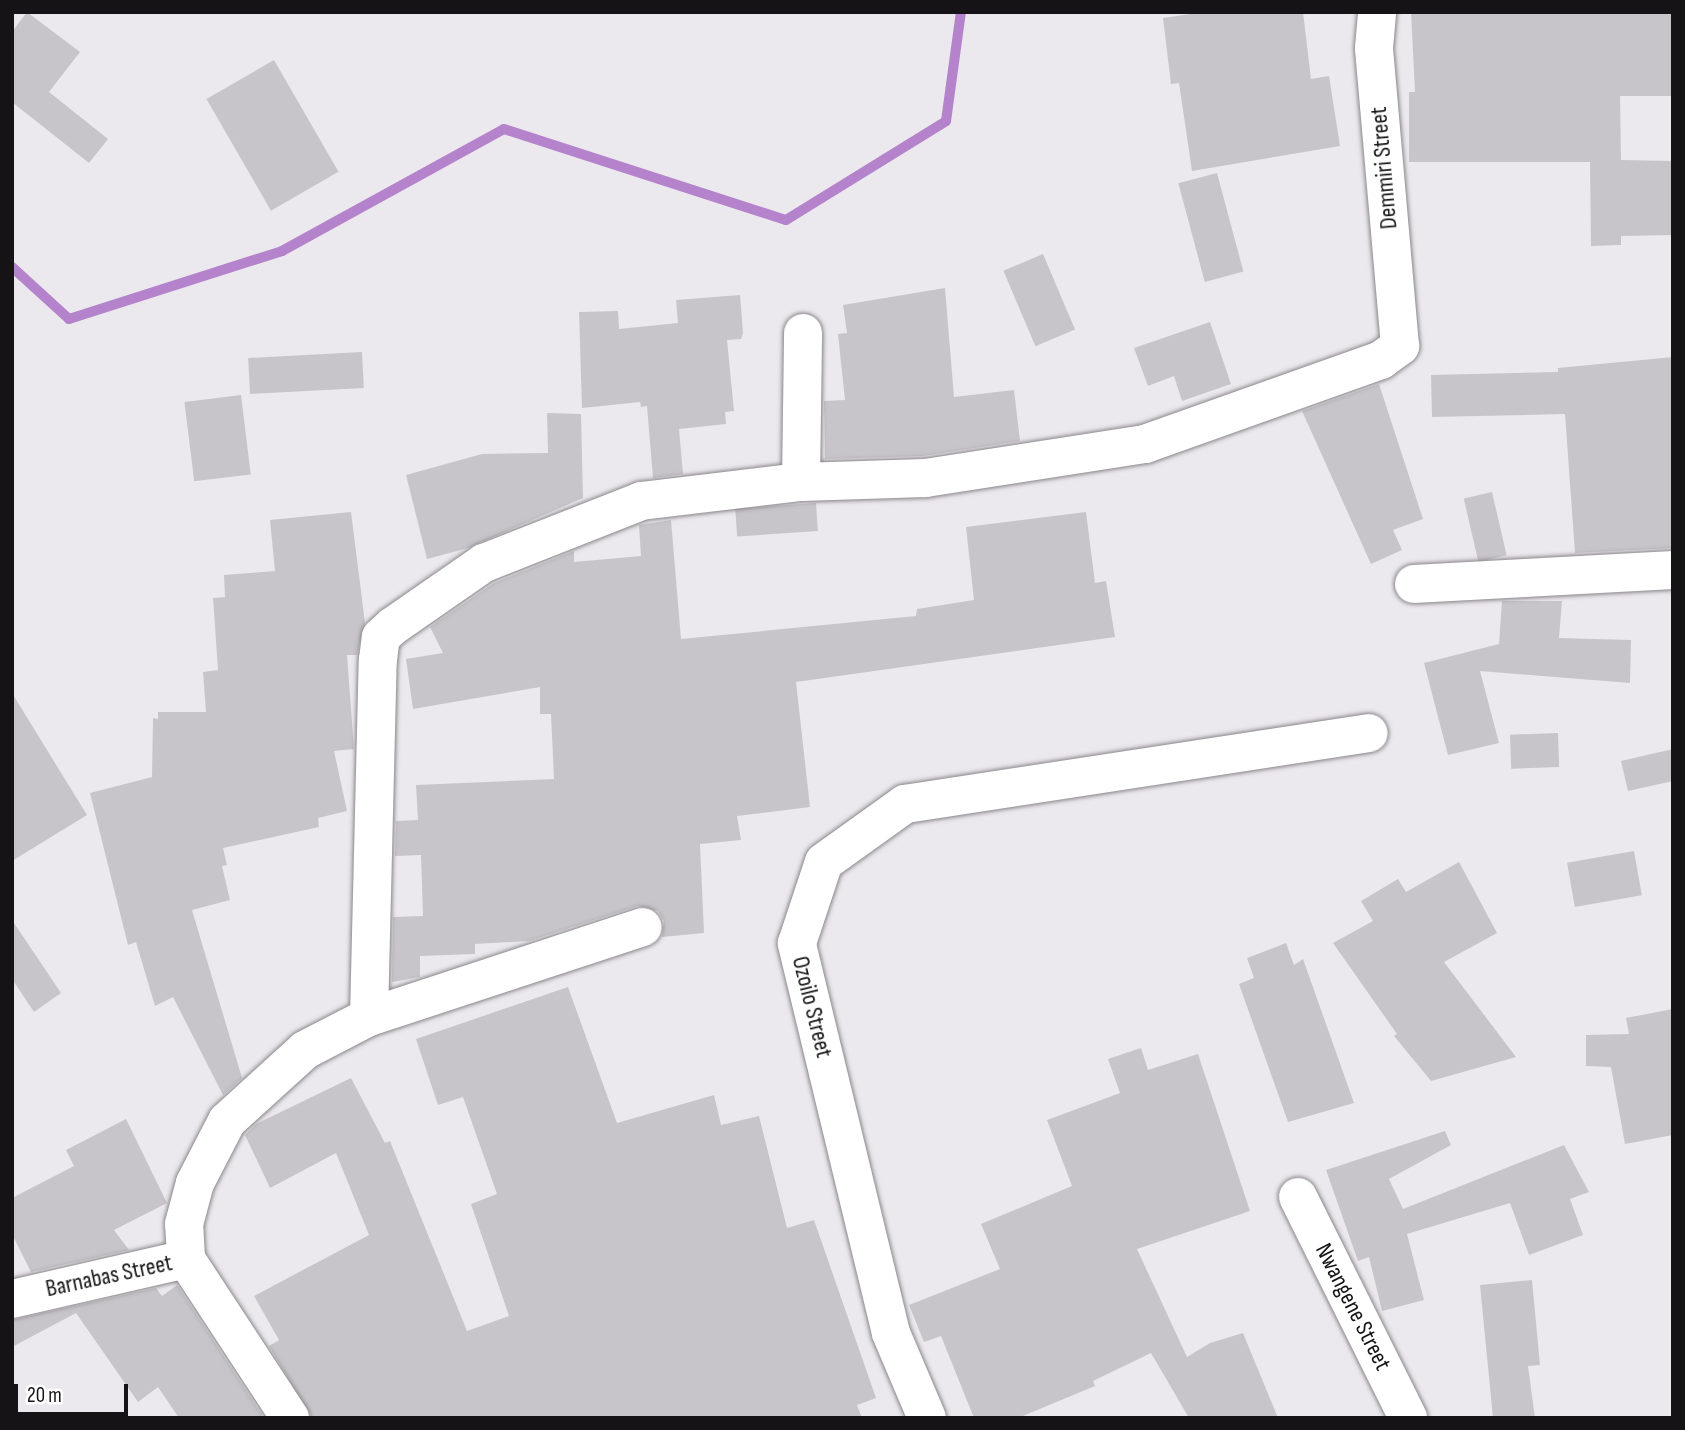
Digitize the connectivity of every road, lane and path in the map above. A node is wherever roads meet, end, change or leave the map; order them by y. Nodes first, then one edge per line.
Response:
1 (1377, 12) edge
2 (803, 333) dead end
3 (801, 482) junction
4 (1673, 570) edge
5 (1414, 584) dead end
6 (1369, 733) dead end
7 (643, 927) dead end
8 (369, 1017) junction
9 (1298, 1196) dead end
10 (186, 1259) junction
11 (15, 1292) edge
12 (290, 1418) edge
13 (927, 1418) edge
14 (1408, 1418) edge

1 - 3 street, Demmiri Street
2 - 3 street
3 - 8 street
4 - 5 street
6 - 13 street, Ozoilo Street
7 - 8 street
8 - 10 street
9 - 14 street, Nwangene Street
10 - 11 street, Barnabas Street
10 - 12 street, Barnabas Street

